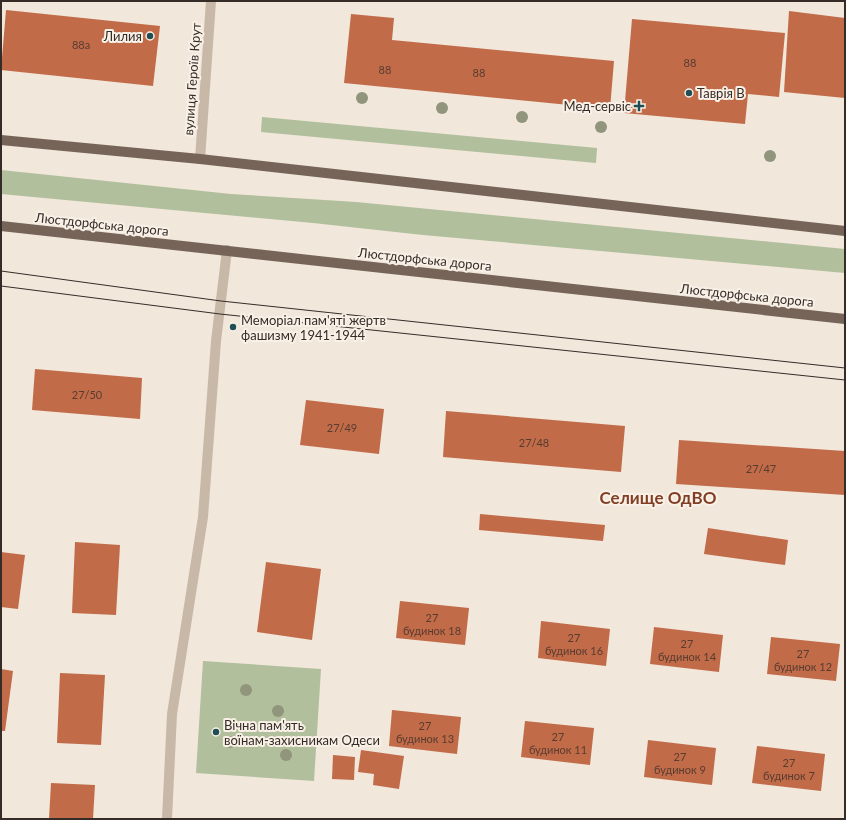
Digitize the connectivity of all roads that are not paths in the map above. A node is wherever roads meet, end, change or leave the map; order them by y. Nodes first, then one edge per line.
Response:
1 (211, 1) edge
2 (1, 140) edge
3 (200, 158) junction
4 (1, 226) edge
5 (845, 231) edge
6 (227, 250) junction
7 (845, 319) edge
8 (167, 819) edge

1 - 3 street, вулиця Героїв Крут
2 - 3 main road
3 - 5 main road
4 - 6 main road, Люстдорфська дорога
6 - 7 main road, Люстдорфська дорога
6 - 8 street

